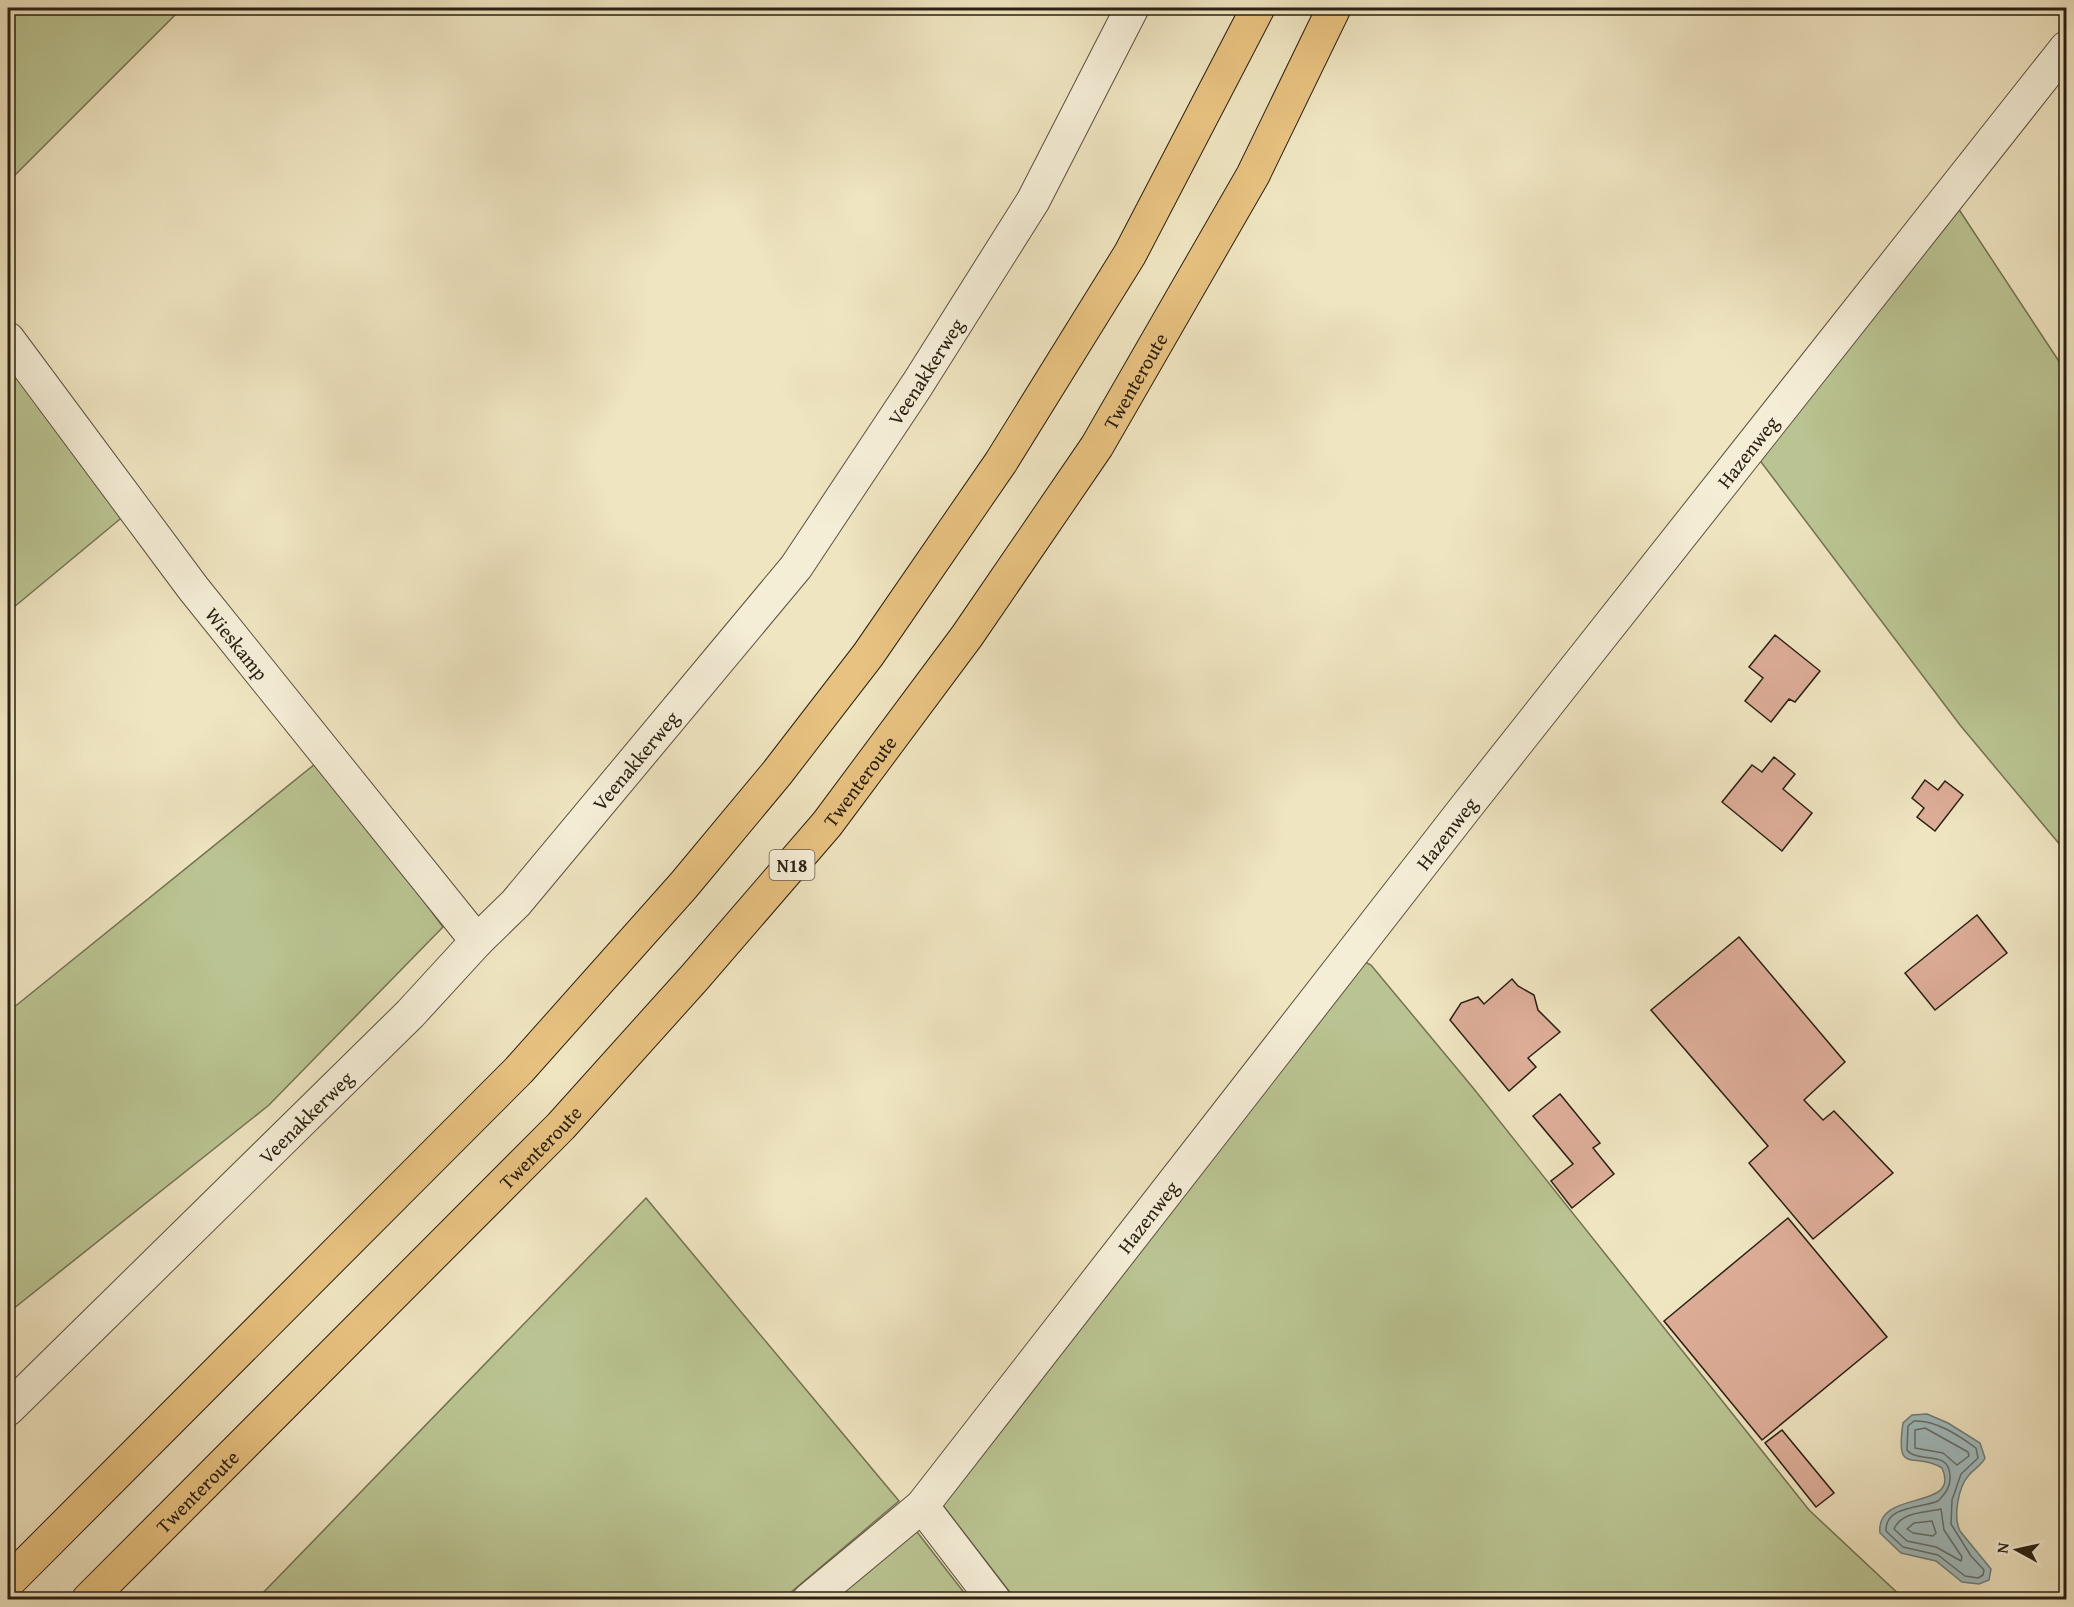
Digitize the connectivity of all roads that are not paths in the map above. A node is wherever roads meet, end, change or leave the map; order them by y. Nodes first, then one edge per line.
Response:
1 (1132, 8) edge
2 (1258, 8) edge
3 (1334, 8) edge
4 (2067, 48) edge
5 (8, 339) edge
6 (477, 941) junction
7 (8, 1409) edge
8 (922, 1506) junction
9 (8, 1582) edge
10 (88, 1599) edge
11 (809, 1599) edge
12 (994, 1599) edge

1 - 6 street, Veenakkerweg
2 - 9 highway
3 - 10 highway, Twenteroute / N18
4 - 8 street, Hazenweg
5 - 6 street, Wieskamp
6 - 7 street, Veenakkerweg
8 - 11 street, Hazenweg
8 - 12 street

